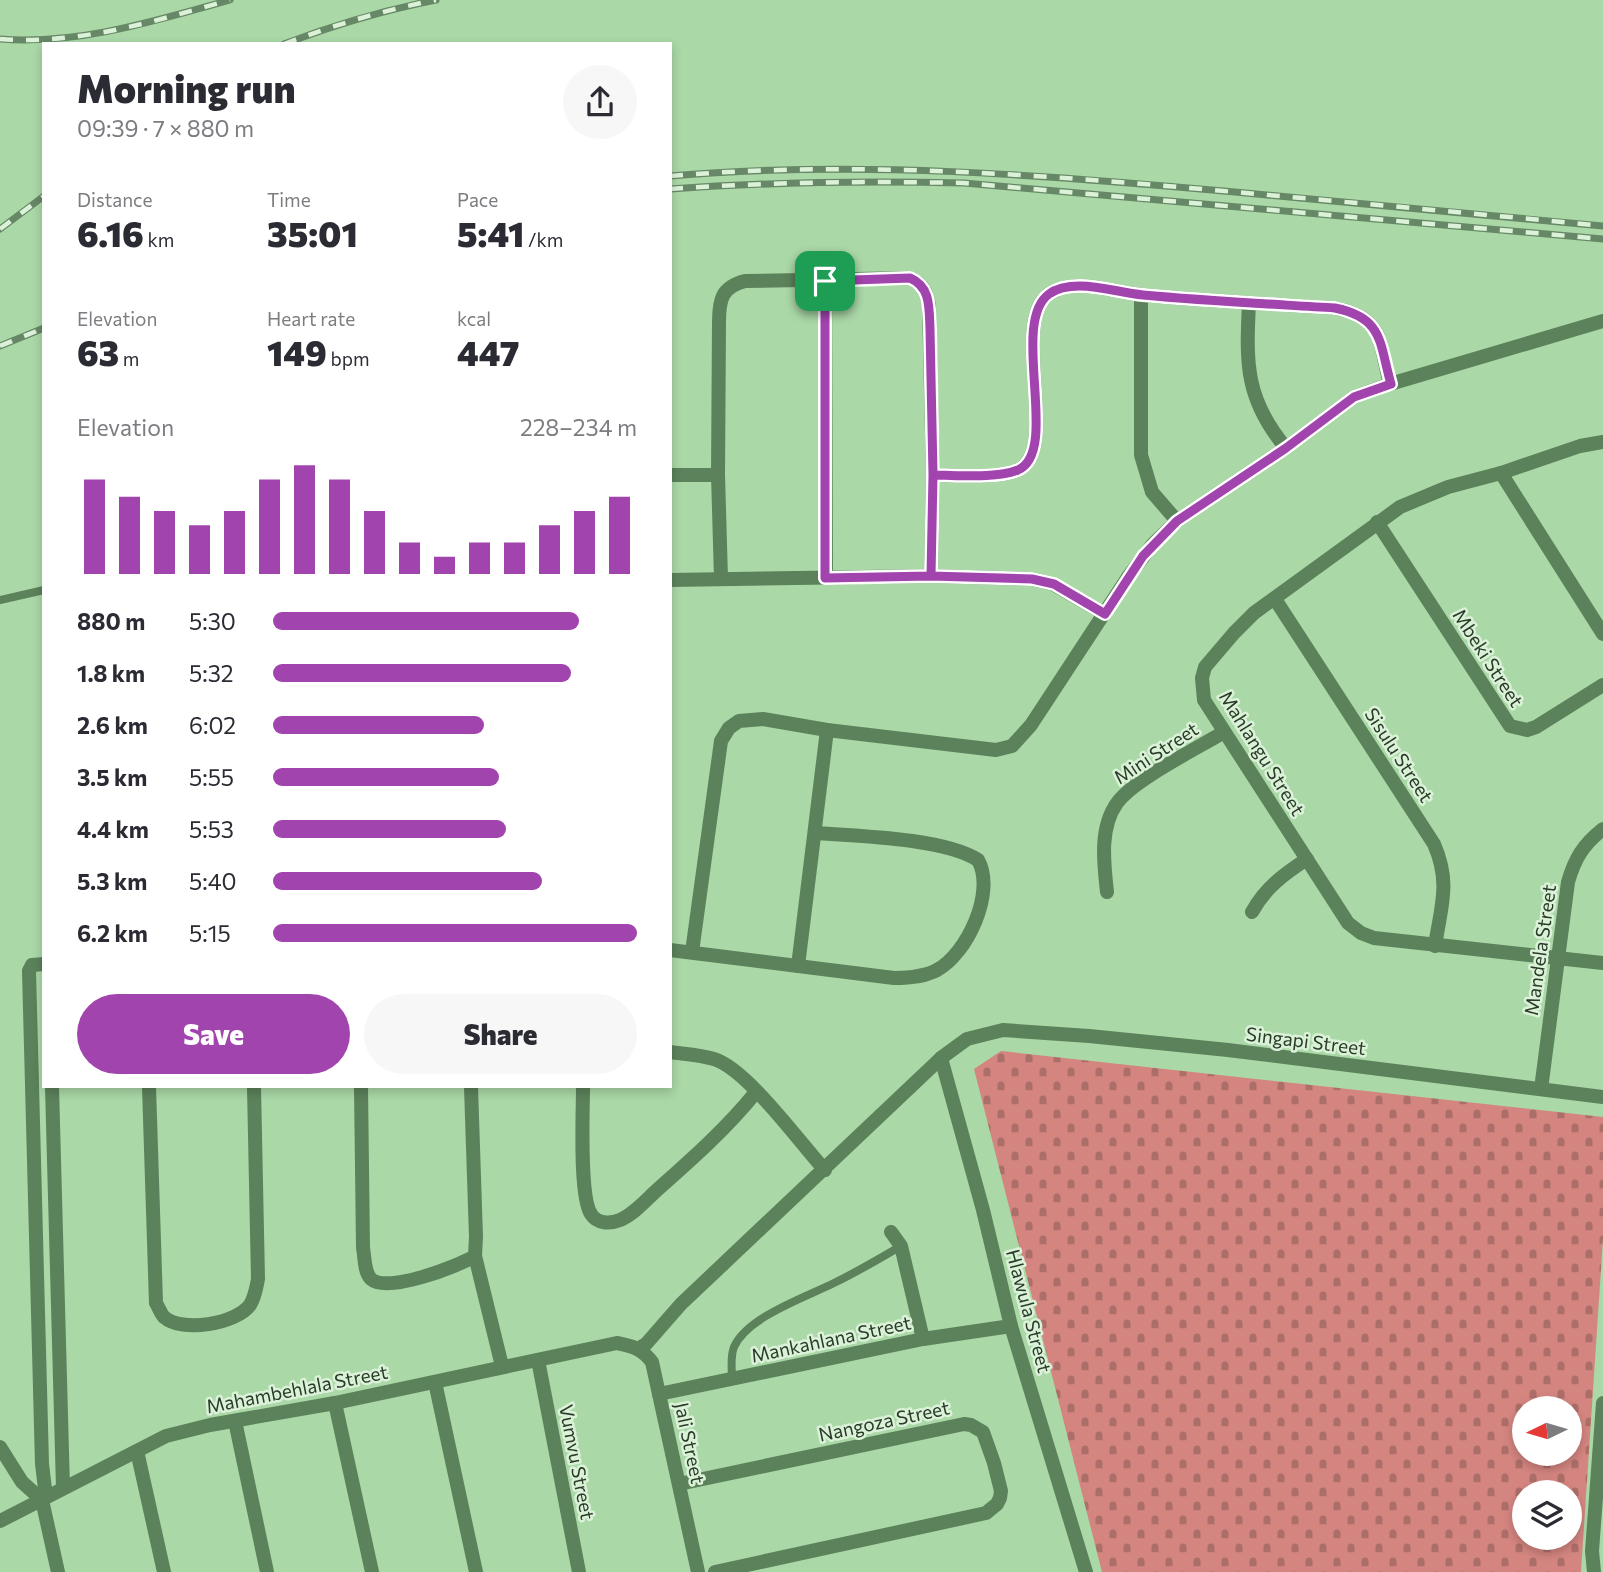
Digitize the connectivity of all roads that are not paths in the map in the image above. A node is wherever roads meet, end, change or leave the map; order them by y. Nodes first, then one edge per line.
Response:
1 (825, 281) junction
2 (1141, 295) junction
3 (1249, 303) junction
4 (1603, 321) edge
5 (1391, 384) junction
6 (1603, 442) edge
7 (1286, 448) junction
8 (1501, 473) junction
9 (672, 475) edge
10 (718, 475) junction
11 (933, 475) junction
12 (1177, 521) junction
13 (1377, 523) junction
14 (931, 576) junction
15 (721, 578) junction
16 (825, 578) junction
17 (672, 580) edge
18 (42, 590) edge
19 (1275, 599) junction
20 (0, 600) edge
21 (1105, 614) junction
22 (1603, 634) edge
23 (1603, 685) edge
24 (827, 730) junction
25 (1224, 732) junction
26 (1603, 829) edge
27 (815, 833) junction
28 (1307, 859) junction
29 (1107, 892) dead end
30 (1252, 912) dead end
31 (1435, 946) junction
32 (672, 950) edge
33 (692, 952) junction
34 (1559, 957) junction
35 (1603, 963) edge
36 (42, 964) edge
37 (798, 966) junction
38 (672, 1052) edge
39 (941, 1058) junction
40 (52, 1088) edge
41 (149, 1088) edge
42 (254, 1088) edge
43 (361, 1088) edge
44 (471, 1088) edge
45 (583, 1088) edge
46 (1541, 1088) junction
47 (757, 1092) junction
48 (1603, 1097) edge
49 (825, 1170) junction
50 (891, 1232) dead end
51 (901, 1246) junction
52 (474, 1256) junction
53 (1011, 1326) junction
54 (923, 1339) junction
55 (638, 1349) junction
56 (538, 1360) junction
57 (502, 1366) junction
58 (732, 1379) junction
59 (435, 1382) junction
60 (659, 1394) junction
61 (335, 1403) junction
62 (1603, 1404) edge
63 (235, 1421) junction
64 (1602, 1425) edge
65 (0, 1447) edge
66 (137, 1451) junction
67 (679, 1484) junction
68 (63, 1488) junction
69 (44, 1499) junction
70 (0, 1521) edge
71 (58, 1572) edge
72 (164, 1572) edge
73 (267, 1572) edge
74 (372, 1572) edge
75 (475, 1572) edge
76 (579, 1572) edge
77 (698, 1572) edge
78 (715, 1572) edge
79 (1086, 1572) edge
80 (1594, 1572) edge

1 - 10 street
1 - 11 street
1 - 16 street
2 - 3 street
2 - 11 street
2 - 12 street
3 - 5 street
3 - 7 street
4 - 5 street
5 - 7 street
6 - 8 street, Mahlangu Street
7 - 12 street
8 - 13 street, Mahlangu Street
8 - 22 street
9 - 10 street
10 - 15 street
11 - 14 street
12 - 21 street
13 - 19 street, Mahlangu Street
13 - 23 street, Mbeki Street
14 - 16 street
14 - 21 street
15 - 16 street
15 - 17 street
18 - 20 lane
19 - 25 street, Mahlangu Street
19 - 31 street, Sisulu Street
21 - 24 street
24 - 27 street
24 - 33 street
25 - 28 street, Mahlangu Street
25 - 29 street, Mini Street
26 - 34 street, Mandela Street
27 - 37 street
27 - 37 street
28 - 30 street
28 - 31 street, Mahlangu Street
31 - 34 street, Mahlangu Street
32 - 33 street
33 - 37 street
34 - 35 street, Mahlangu Street
34 - 46 street, Mandela Street
36 - 69 street
38 - 47 street
39 - 46 street, Singapi Street
39 - 49 street, Singapi Street
39 - 53 street, Hlawula Street
40 - 68 street
41 - 42 street
43 - 52 street
44 - 52 street
45 - 47 street
46 - 48 street, Singapi Street
47 - 49 street
49 - 55 street, Singapi Street
50 - 51 street
51 - 54 street
51 - 58 lane
52 - 57 street
53 - 54 street, Mankahlana Street
53 - 79 street, Hlawula Street
54 - 58 street, Mankahlana Street
55 - 56 street, Mahambehlala Street
55 - 60 street, Jali Street
56 - 57 street, Mahambehlala Street
56 - 76 street, Vumvu Street
57 - 59 street, Mahambehlala Street
58 - 60 street, Mankahlana Street
59 - 61 street, Mahambehlala Street
59 - 75 street
60 - 67 street, Jali Street
61 - 63 street, Mahambehlala Street
61 - 74 street
62 - 64 street
63 - 66 street, Mahambehlala Street
63 - 73 street
64 - 80 street
65 - 69 street
66 - 68 street, Mahambehlala Street
66 - 72 street
67 - 77 street, Jali Street
67 - 78 street, Nangoza Street
68 - 69 street, Mahambehlala Street
69 - 70 street, Mahambehlala Street
69 - 71 street

